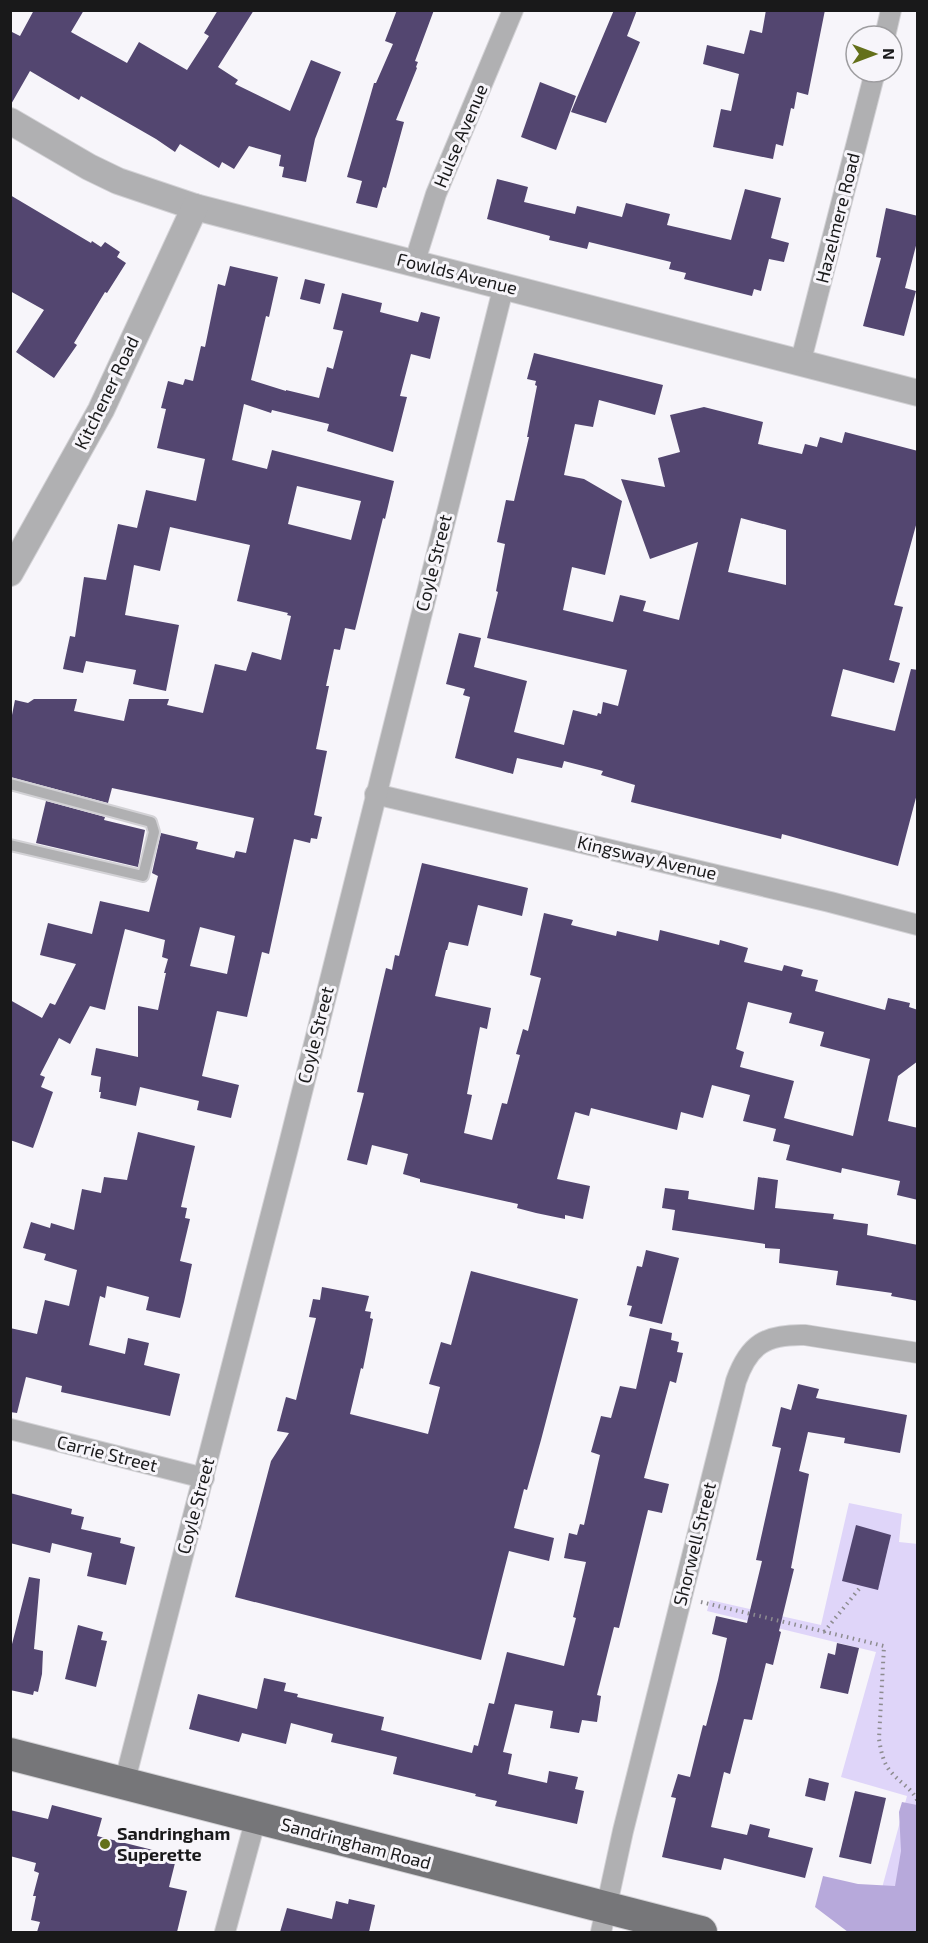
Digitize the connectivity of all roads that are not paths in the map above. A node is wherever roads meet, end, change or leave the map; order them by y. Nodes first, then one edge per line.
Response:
1 (513, 10) edge
2 (872, 84) edge
3 (10, 121) edge
4 (195, 207) junction
5 (414, 264) junction
6 (504, 285) junction
7 (800, 364) junction
8 (918, 393) edge
9 (10, 573) edge
10 (10, 783) edge
11 (375, 794) junction
12 (10, 845) edge
13 (918, 925) edge
14 (918, 1353) edge
15 (10, 1429) edge
16 (204, 1478) junction
17 (10, 1754) edge
18 (124, 1784) junction
19 (256, 1818) junction
20 (604, 1920) edge
21 (225, 1932) edge
22 (701, 1932) edge

1 - 5 street, Hulse Avenue
2 - 7 street, Hazelmere Road
3 - 4 street, Fowlds Avenue
4 - 5 street, Fowlds Avenue
4 - 9 street, Kitchener Road
5 - 6 street, Fowlds Avenue
6 - 7 street, Fowlds Avenue
6 - 11 street, Coyle Street
7 - 8 street, Fowlds Avenue
10 - 12 lane
11 - 13 street, Kingsway Avenue
11 - 16 street, Coyle Street
14 - 20 street, Shorwell Street
15 - 16 street, Carrie Street
16 - 18 street, Coyle Street
17 - 18 main road, Sandringham Road
18 - 19 main road, Sandringham Road
19 - 20 main road, Sandringham Road
19 - 21 street
20 - 22 main road, Sandringham Road

